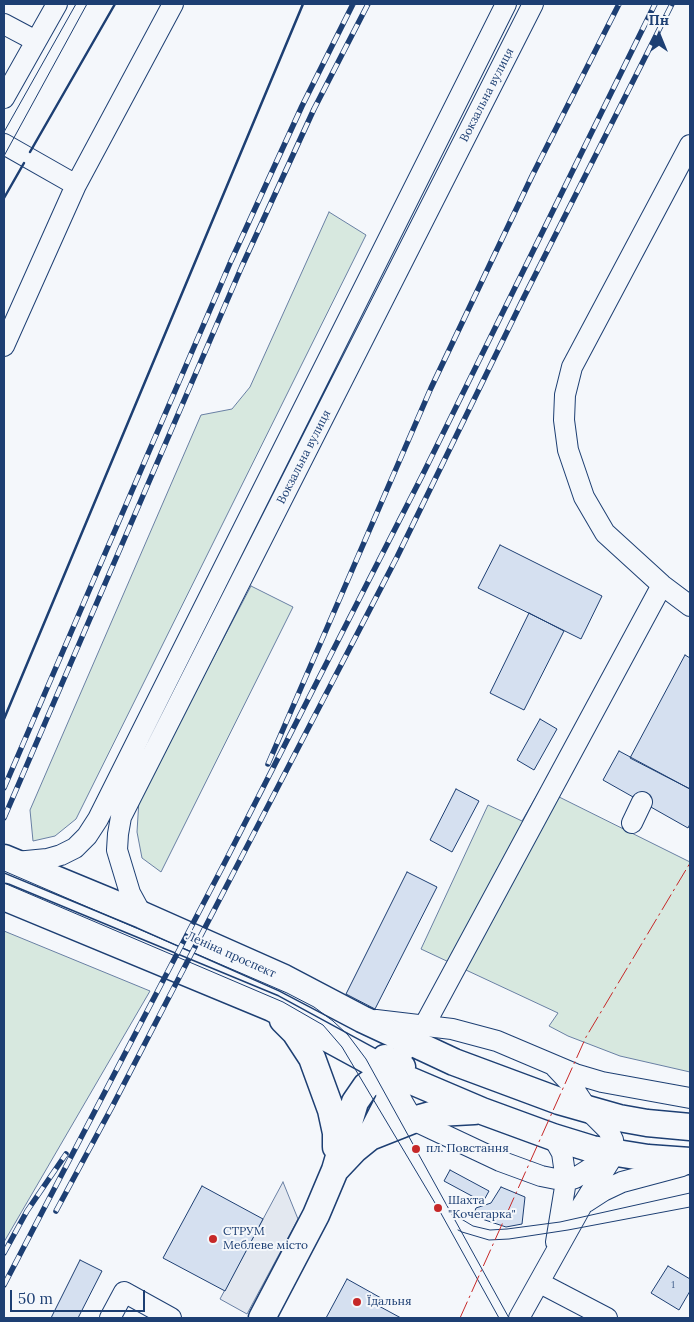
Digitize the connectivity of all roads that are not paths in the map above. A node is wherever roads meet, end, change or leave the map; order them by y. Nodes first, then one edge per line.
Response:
1 (57, 4) edge
2 (173, 4) edge
3 (506, 4) edge
4 (533, 4) edge
5 (4, 24) edge
6 (36, 41) junction
7 (4, 98) edge
8 (4, 144) edge
9 (690, 145) edge
10 (76, 185) junction
11 (4, 346) edge
12 (662, 585) junction
13 (690, 606) edge
14 (642, 802) dead end
15 (632, 823) dead end
16 (9, 860) edge
17 (4, 897) edge
18 (142, 915) junction
19 (272, 1008) junction
20 (362, 1019) junction
21 (418, 1034) junction
22 (454, 1062) junction
23 (552, 1064) junction
24 (388, 1071) junction
25 (690, 1098) edge
26 (588, 1110) junction
27 (482, 1111) junction
28 (413, 1120) junction
29 (690, 1127) edge
30 (370, 1137) junction
31 (553, 1138) junction
32 (616, 1153) junction
33 (690, 1163) edge
34 (335, 1170) junction
35 (541, 1176) junction
36 (566, 1181) junction
37 (581, 1207) junction
38 (560, 1222) junction
39 (551, 1263) junction
40 (540, 1283) junction
41 (110, 1318) edge
42 (171, 1318) edge
43 (262, 1318) edge
44 (520, 1318) edge
45 (607, 1318) edge

1 - 6 street
2 - 10 street
3 - 16 street, Вокзальна вулиця
4 - 18 street, Вокзальна вулиця
5 - 6 street
6 - 7 street
8 - 10 street
9 - 12 street
10 - 11 street
12 - 13 street
12 - 21 street
14 - 15 street
16 - 18 main road, Леніна проспект
17 - 19 main road
18 - 20 main road, Леніна проспект
19 - 24 main road
19 - 34 main road
20 - 21 main road, Леніна проспект
20 - 24 main road
21 - 22 main road, Леніна проспект
21 - 23 street
21 - 24 street
22 - 24 main road
22 - 26 main road, Леніна проспект
23 - 25 street
23 - 26 street
24 - 27 main road
24 - 28 street
24 - 30 main road
24 - 34 main road
26 - 29 main road, Леніна проспект
26 - 32 street
27 - 28 main road
27 - 31 main road
28 - 30 main road
28 - 35 street
30 - 34 main road
31 - 32 main road
31 - 36 street
32 - 33 main road
32 - 36 street
32 - 37 street
33 - 37 street
34 - 43 main road
35 - 36 street
35 - 38 street
36 - 38 street
37 - 39 street
38 - 39 street
39 - 40 street
40 - 44 street
40 - 45 street
41 - 42 street

